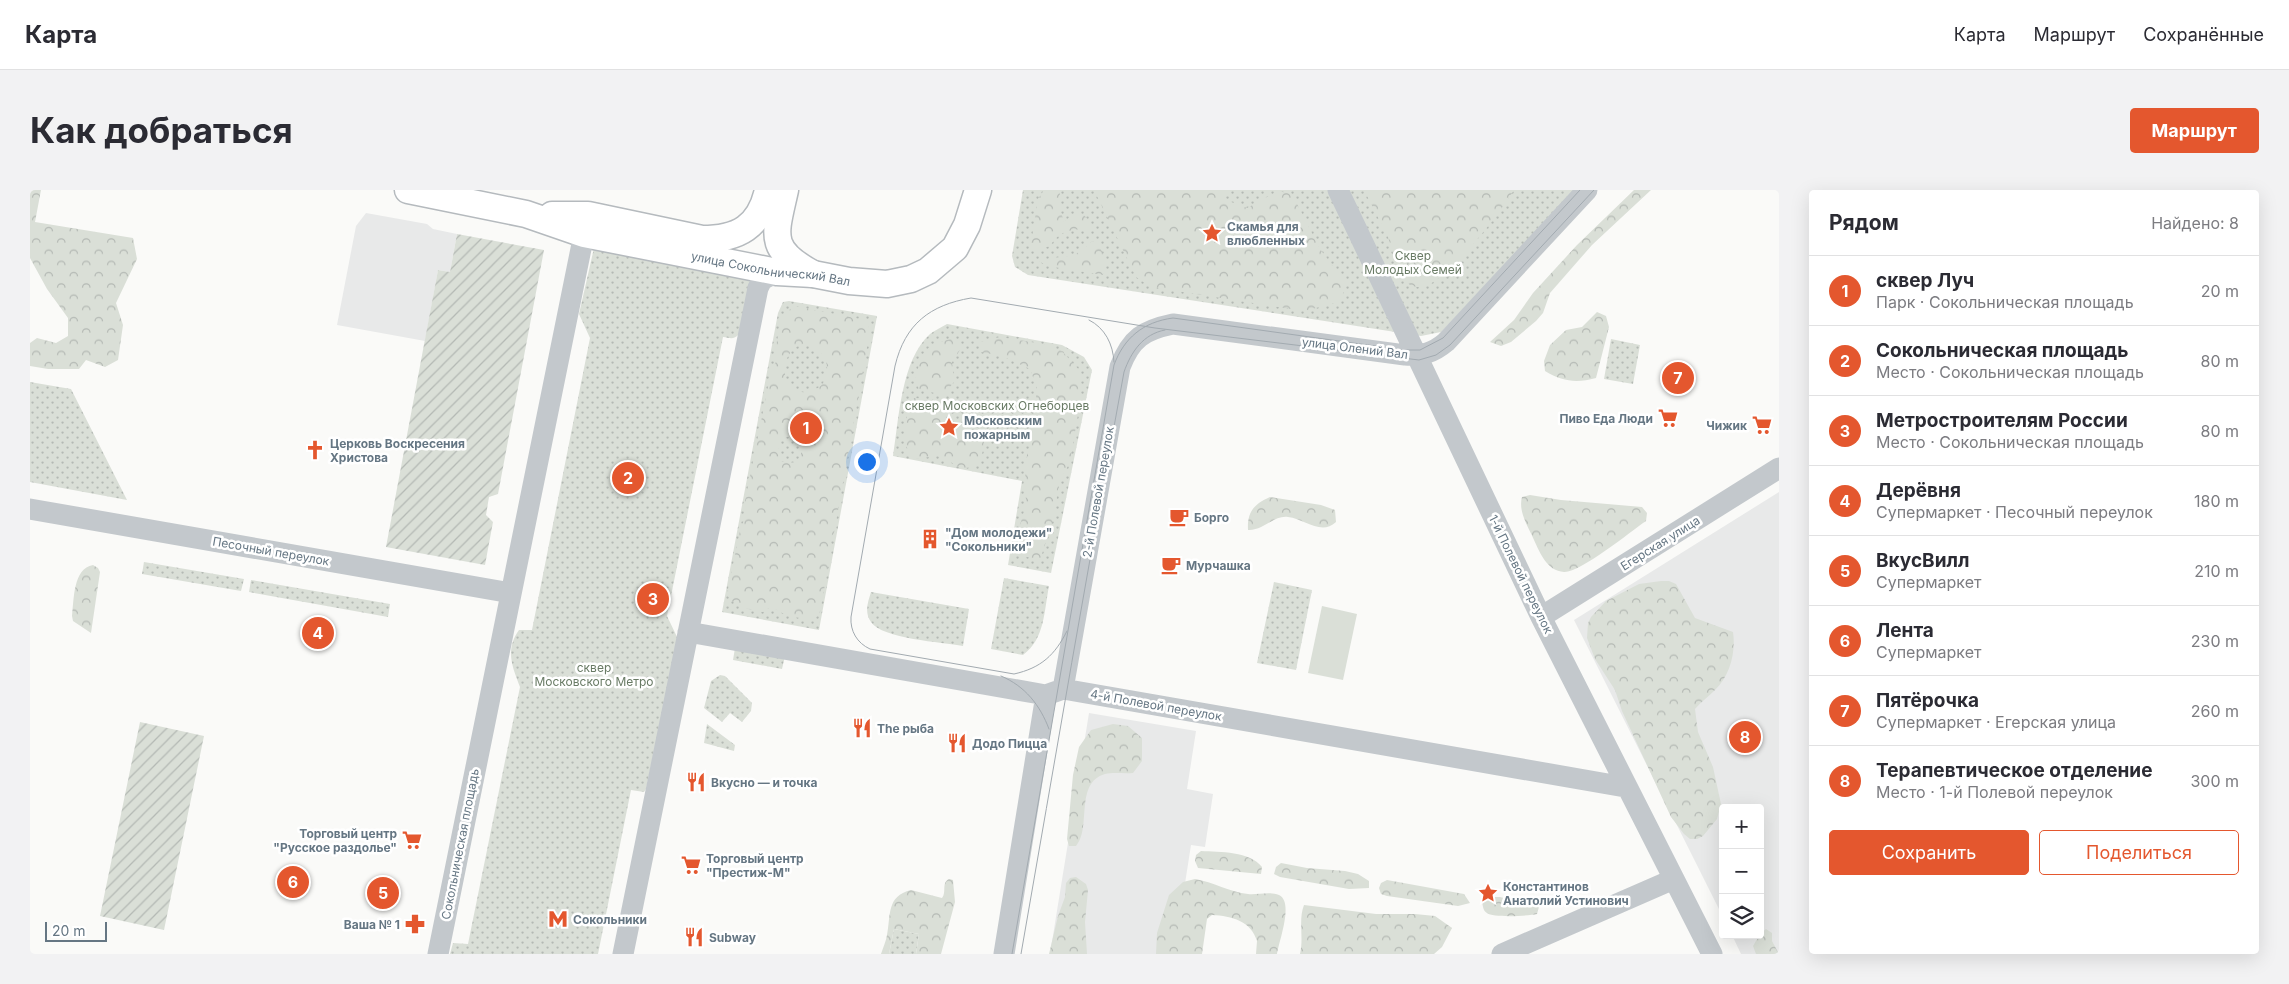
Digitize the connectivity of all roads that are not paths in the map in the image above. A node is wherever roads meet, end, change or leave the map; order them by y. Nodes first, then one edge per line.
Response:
1 (408, 190) edge
2 (768, 190) edge
3 (786, 190) edge
4 (1338, 190) edge
5 (1588, 190) edge
6 (977, 192) edge
7 (526, 214) junction
8 (622, 222) junction
9 (584, 234) junction
10 (777, 272) junction
11 (813, 274) junction
12 (1174, 324) joint
13 (1417, 355) junction
14 (1779, 468) edge
15 (30, 509) edge
16 (511, 593) junction
17 (1541, 617) junction
18 (688, 632) junction
19 (1054, 692) junction
20 (1625, 787) junction
21 (1674, 879) junction
22 (438, 954) edge
23 (623, 954) edge
24 (1004, 954) edge
25 (1502, 954) edge
26 (1712, 954) edge

1 - 7 main road, улица Сокольнический Вал
2 - 8 main road, улица Сокольнический Вал
3 - 11 main road
4 - 13 street, 1-й Полевой переулок
5 - 13 street, улица Олений Вал
6 - 11 main road, улица Сокольнический Вал
7 - 8 main road, улица Сокольнический Вал
7 - 9 main road, улица Сокольнический Вал
8 - 9 street
9 - 10 main road, улица Сокольнический Вал
9 - 16 street, Сокольническая площадь
10 - 11 main road, улица Сокольнический Вал
10 - 18 street
12 - 13 street, улица Олений Вал
12 - 19 street, 2-й Полевой переулок
13 - 17 street, 1-й Полевой переулок
14 - 17 street, Егерская улица
15 - 16 street, Песочный переулок
16 - 22 street, Сокольническая площадь
17 - 20 street, 1-й Полевой переулок
18 - 19 street, 4-й Полевой переулок
18 - 23 street
19 - 20 street, 4-й Полевой переулок
19 - 24 street, 2-й Полевой переулок
20 - 21 street, 1-й Полевой переулок
21 - 25 street
21 - 26 street, 1-й Полевой переулок

